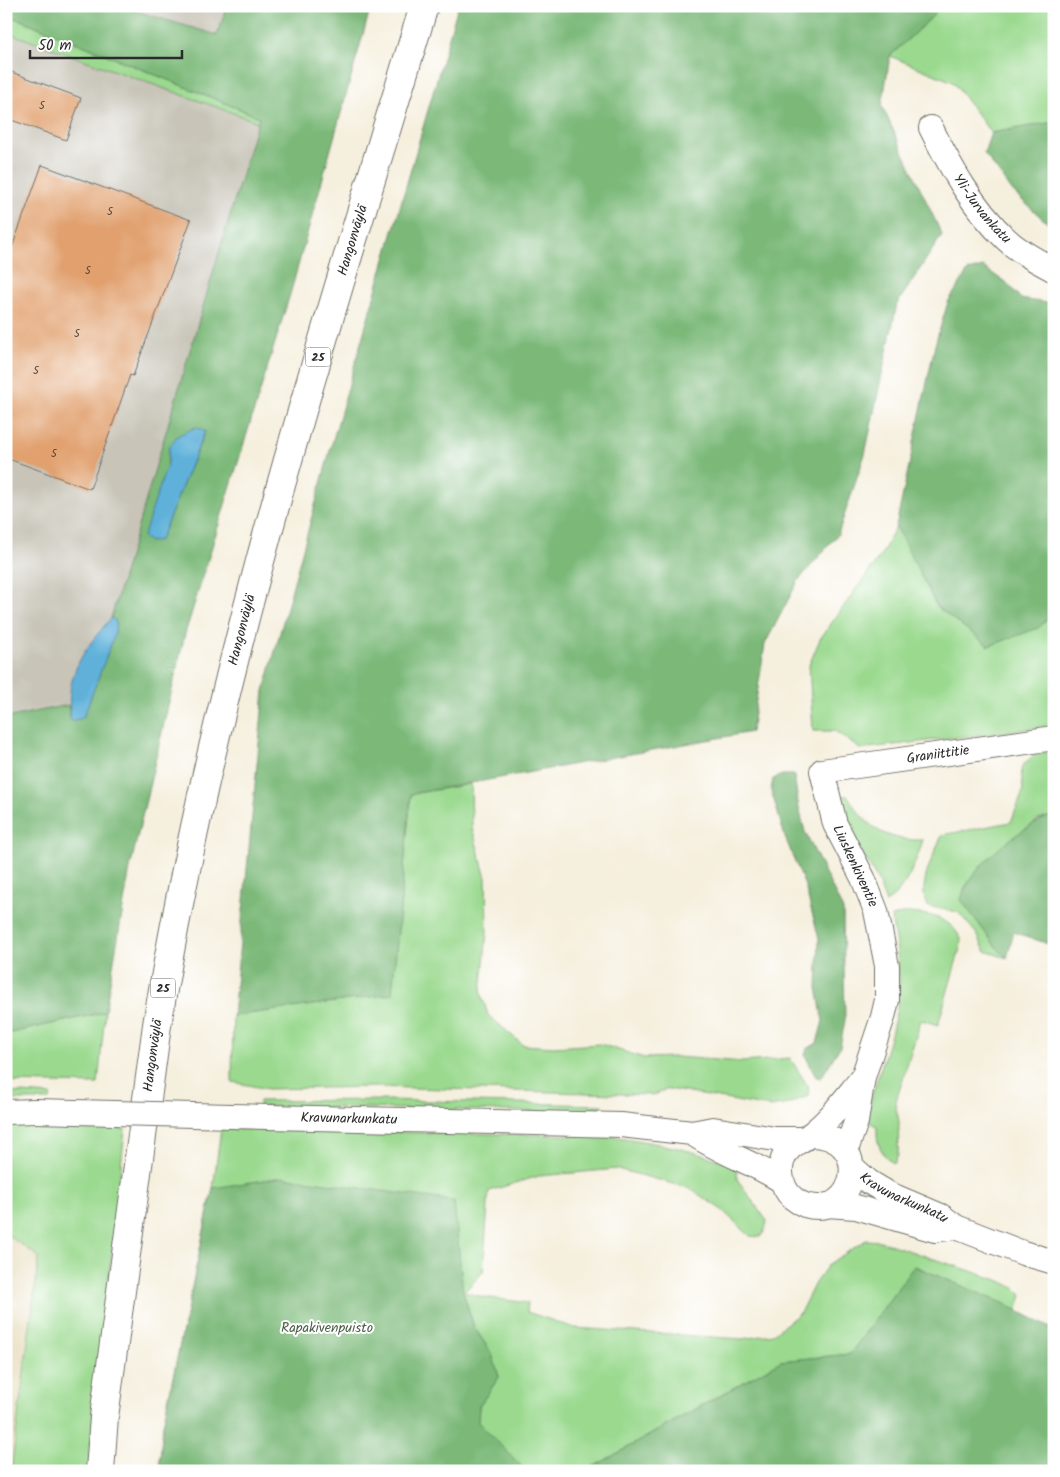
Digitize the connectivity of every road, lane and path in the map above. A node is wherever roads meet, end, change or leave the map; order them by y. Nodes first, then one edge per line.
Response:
1 (424, 6) edge
2 (931, 128) dead end
3 (1054, 270) edge
4 (1054, 738) edge
5 (822, 771) joint
6 (863, 1077) junction
7 (6, 1112) edge
8 (692, 1133) junction
9 (805, 1137) junction
10 (849, 1158) junction
11 (782, 1180) junction
12 (827, 1205) junction
13 (956, 1227) junction
14 (1054, 1262) edge
15 (124, 1269) junction
16 (100, 1471) edge
17 (116, 1471) edge

1 - 15 highway, Hangonväylä / 25
2 - 3 street, Yli-Jurvankatu
4 - 5 street, Graniittitie
5 - 6 street, Liuskenkiventie
6 - 9 street, Liuskenkiventie
6 - 10 street, Liuskenkiventie
7 - 8 street, Kravunarkunkatu, bridge
8 - 9 street, Kravunarkunkatu
8 - 11 street, Kravunarkunkatu
9 - 10 street
9 - 11 street
10 - 12 street
10 - 13 street, Kravunarkunkatu
11 - 12 street
12 - 13 street, Kravunarkunkatu
13 - 14 street, Kravunarkunkatu
15 - 16 highway, Hangonväylä / 25
15 - 17 highway, Hangonväylä / 25

